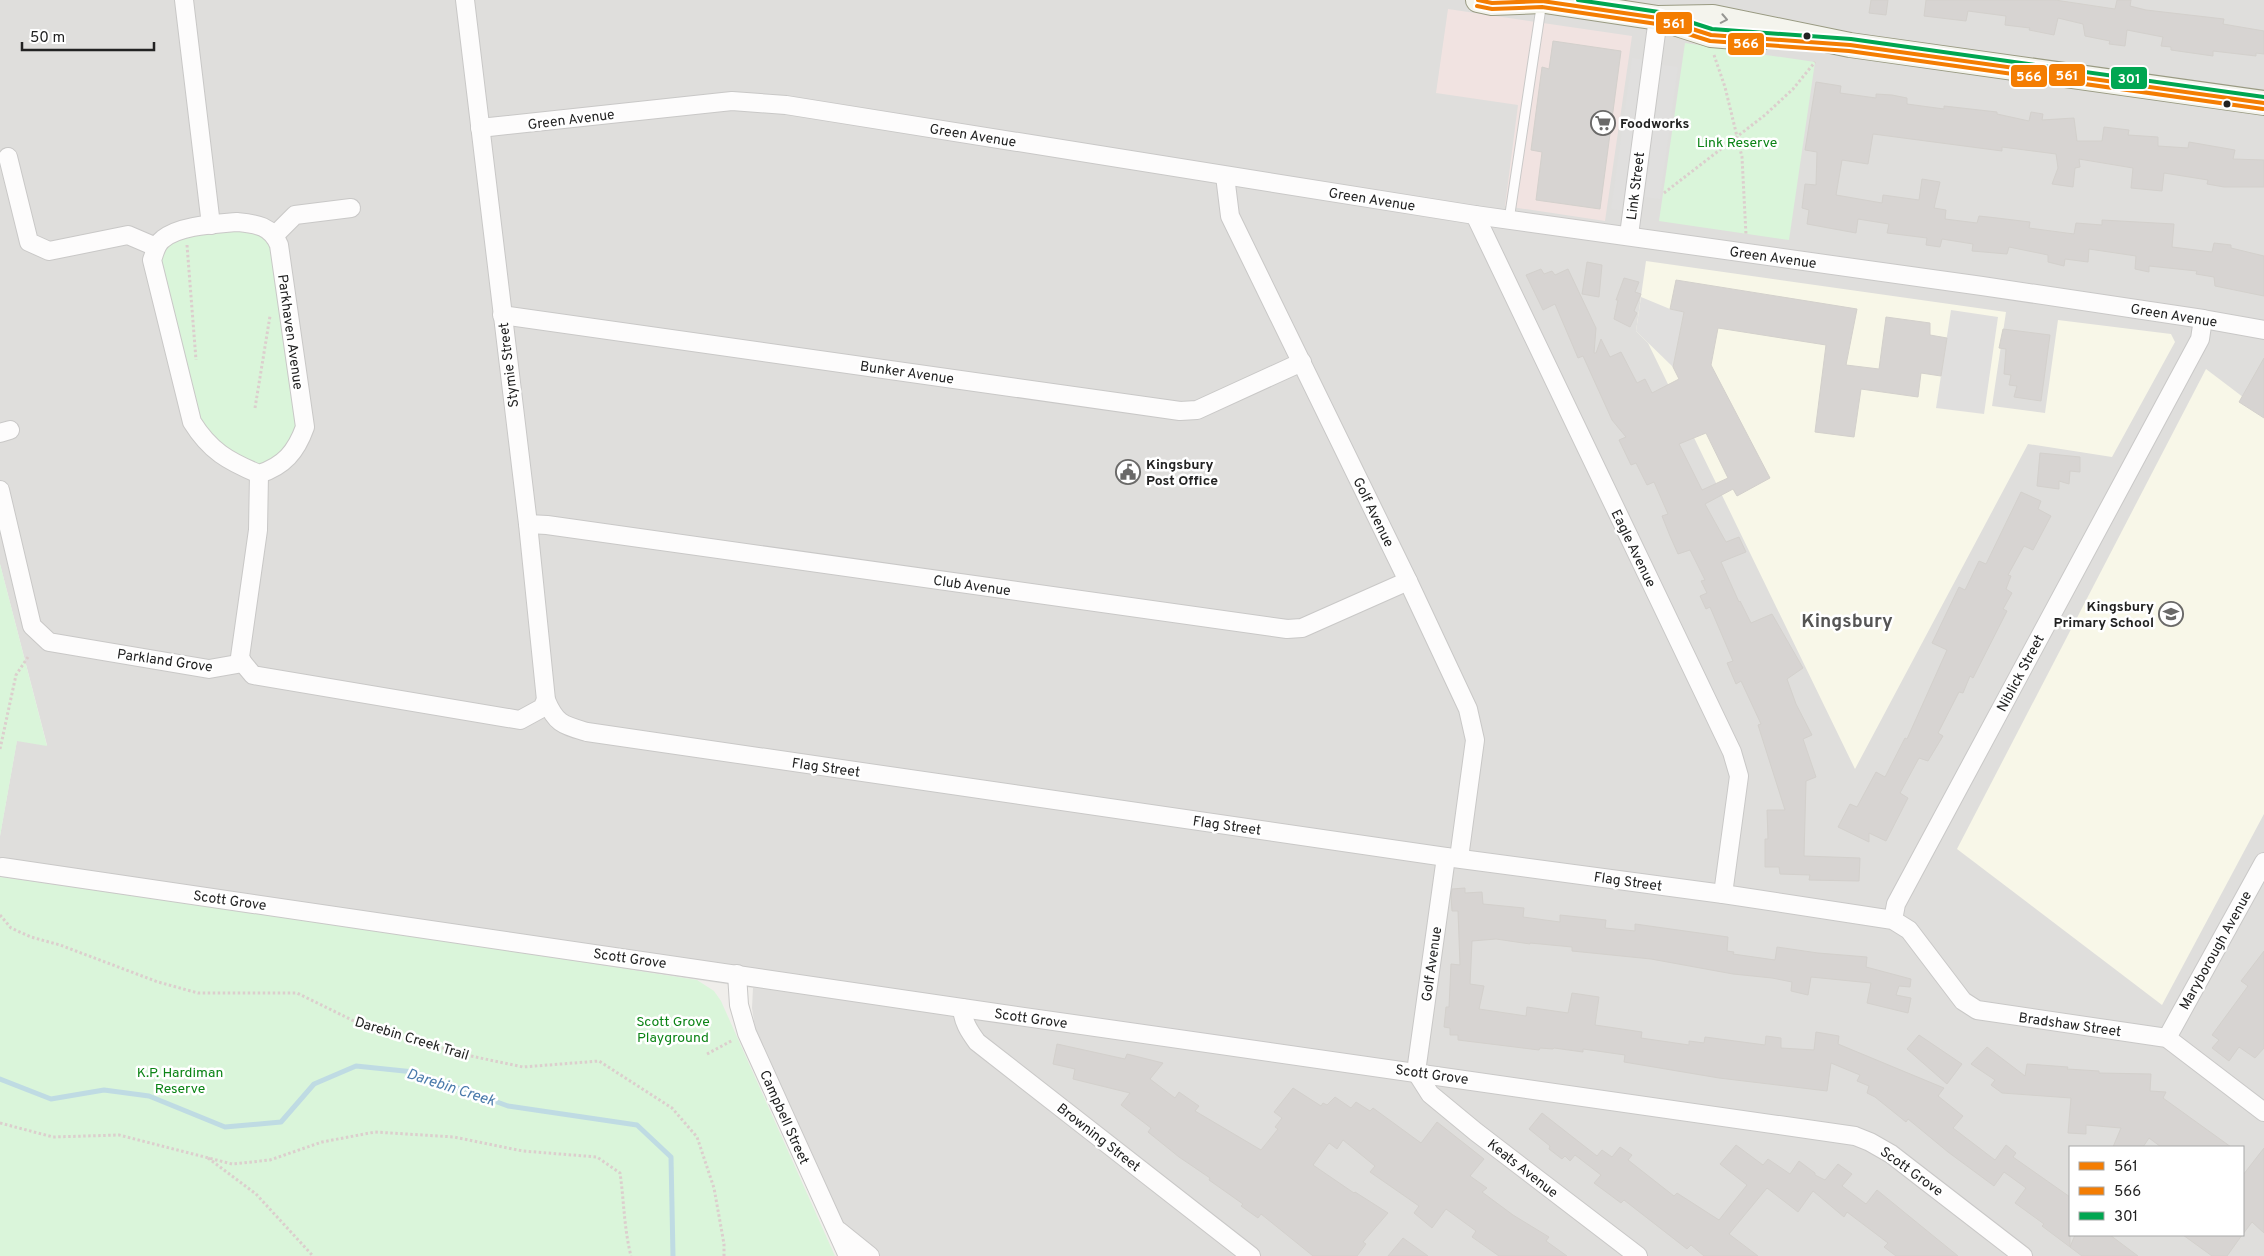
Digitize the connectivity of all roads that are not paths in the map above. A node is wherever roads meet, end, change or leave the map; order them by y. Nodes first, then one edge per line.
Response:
1 (184, 0) edge
2 (465, 0) edge
3 (1478, 0) edge
4 (1540, 1) edge
5 (1567, 2) edge
6 (1658, 18) junction
7 (2264, 103) edge
8 (480, 128) junction
9 (8, 157) dead end
10 (1225, 176) junction
11 (351, 208) dead end
12 (1474, 215) junction
13 (1510, 220) junction
14 (211, 225) junction
15 (275, 235) junction
16 (1629, 235) junction
17 (156, 247) junction
18 (502, 315) junction
19 (2203, 319) junction
20 (2264, 330) edge
21 (1302, 362) junction
22 (259, 474) junction
23 (0, 490) edge
24 (528, 524) junction
25 (1408, 581) junction
26 (243, 663) junction
27 (546, 700) junction
28 (562, 725) joint
29 (1453, 858) junction
30 (2264, 862) edge
31 (2, 867) dead end
32 (1723, 894) junction
33 (1893, 920) junction
34 (737, 974) junction
35 (962, 1008) junction
36 (2167, 1038) junction
37 (1416, 1072) junction
38 (2264, 1112) edge
39 (836, 1229) junction
40 (848, 1256) edge
41 (870, 1256) edge
42 (1251, 1256) edge
43 (1638, 1256) edge
44 (2023, 1256) edge

1 - 14 street
2 - 8 street, Stymie Street
3 - 4 main road
4 - 5 main road
4 - 13 lane
5 - 6 main road
6 - 7 main road
6 - 16 street, Link Street
8 - 10 street, Green Avenue
8 - 18 street, Stymie Street
9 - 17 street
10 - 12 street, Green Avenue
10 - 21 street, Golf Avenue
11 - 15 street
12 - 13 street, Green Avenue
12 - 32 street, Eagle Avenue
13 - 16 street, Green Avenue
14 - 15 street
14 - 17 street
15 - 22 street, Parkhaven Avenue
16 - 19 street, Green Avenue
17 - 22 street
18 - 21 street, Bunker Avenue
18 - 24 street, Stymie Street
19 - 20 street, Green Avenue
19 - 33 street, Niblick Street
21 - 25 street, Golf Avenue
22 - 26 street
23 - 26 street, Parkland Grove
24 - 25 street, Club Avenue
24 - 27 street, Stymie Street
25 - 29 street, Golf Avenue
26 - 27 street
27 - 28 street, Stymie Street
28 - 29 street, Flag Street
29 - 32 street, Flag Street
29 - 37 street, Golf Avenue
30 - 36 street, Maryborough Avenue
31 - 34 street, Scott Grove
32 - 33 street, Flag Street
33 - 36 street, Bradshaw Street
34 - 35 street, Scott Grove
34 - 39 street, Campbell Street
35 - 37 street, Scott Grove
35 - 42 street, Browning Street
36 - 38 street, Bradshaw Street
37 - 43 street, Keats Avenue
37 - 44 street, Scott Grove
39 - 40 street, Campbell Street
39 - 41 street

